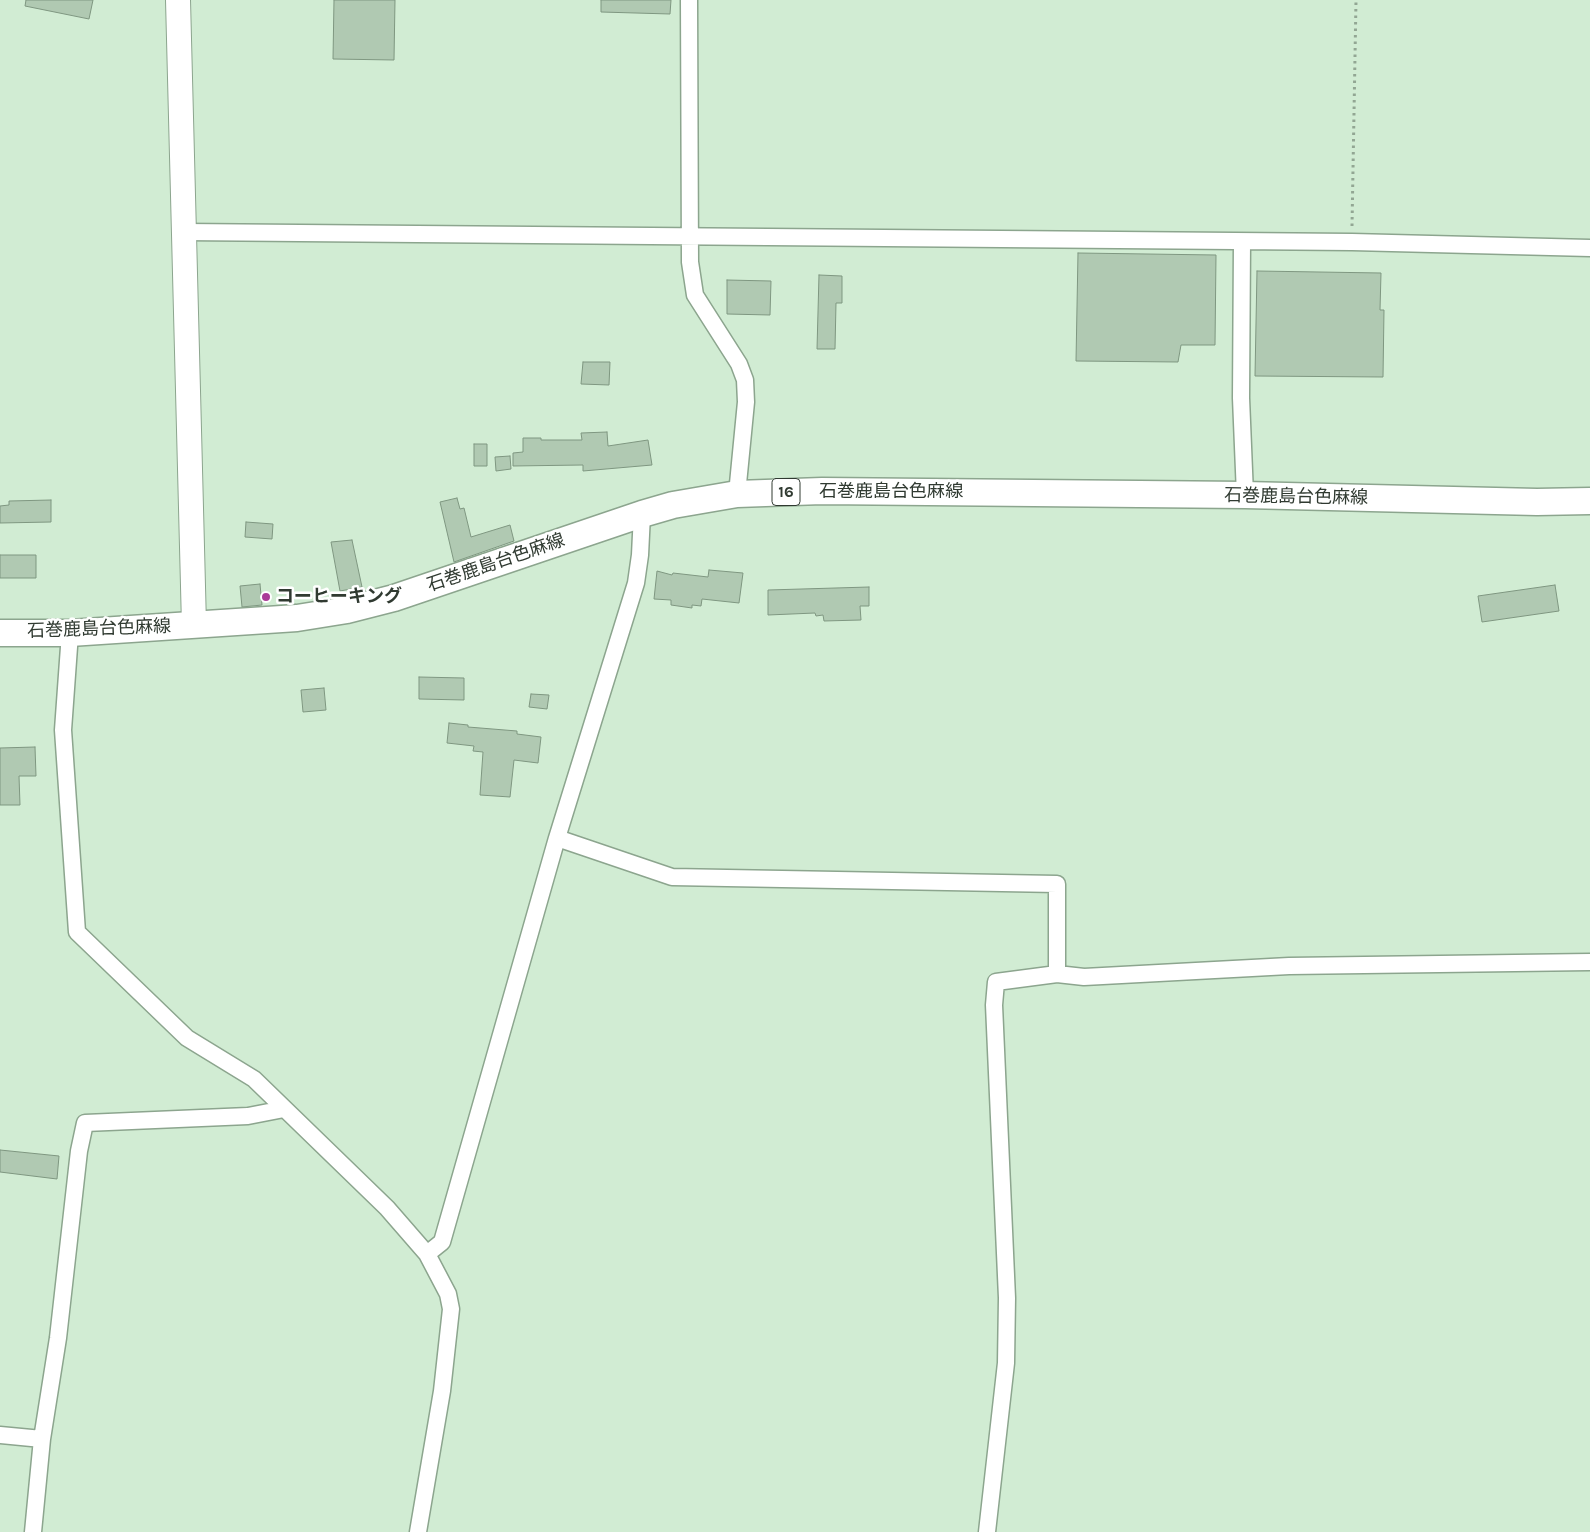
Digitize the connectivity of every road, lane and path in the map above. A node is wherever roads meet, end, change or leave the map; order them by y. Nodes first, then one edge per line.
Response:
1 (178, 0) edge
2 (689, 0) edge
3 (1356, 0) edge
4 (183, 232) junction
5 (688, 236) junction
6 (1242, 242) junction
7 (1352, 242) junction
8 (1590, 248) edge
9 (737, 494) junction
10 (1244, 495) junction
11 (1590, 501) edge
12 (642, 514) junction
13 (194, 625) junction
14 (0, 632) edge
15 (70, 633) junction
16 (557, 838) junction
17 (1590, 962) edge
18 (1057, 974) junction
19 (284, 1109) junction
20 (427, 1254) junction
21 (0, 1435) edge
22 (42, 1439) junction
23 (32, 1532) edge
24 (418, 1532) edge
25 (987, 1532) edge

1 - 4 street
2 - 5 street
3 - 7 path
4 - 5 street
4 - 13 street
5 - 6 street
5 - 9 street
6 - 7 street
6 - 10 street
7 - 8 street
9 - 10 main road, 石巻鹿島台色麻線 / 16
9 - 12 main road, 石巻鹿島台色麻線 / 16
10 - 11 main road, 石巻鹿島台色麻線 / 16
12 - 13 main road, 石巻鹿島台色麻線 / 16
12 - 16 street
13 - 15 main road, 石巻鹿島台色麻線 / 16
14 - 15 main road, 石巻鹿島台色麻線 / 16
15 - 19 street
16 - 18 street
16 - 20 street
17 - 18 street
18 - 25 street
19 - 20 street
19 - 22 street
20 - 24 street
21 - 22 street
22 - 23 street

